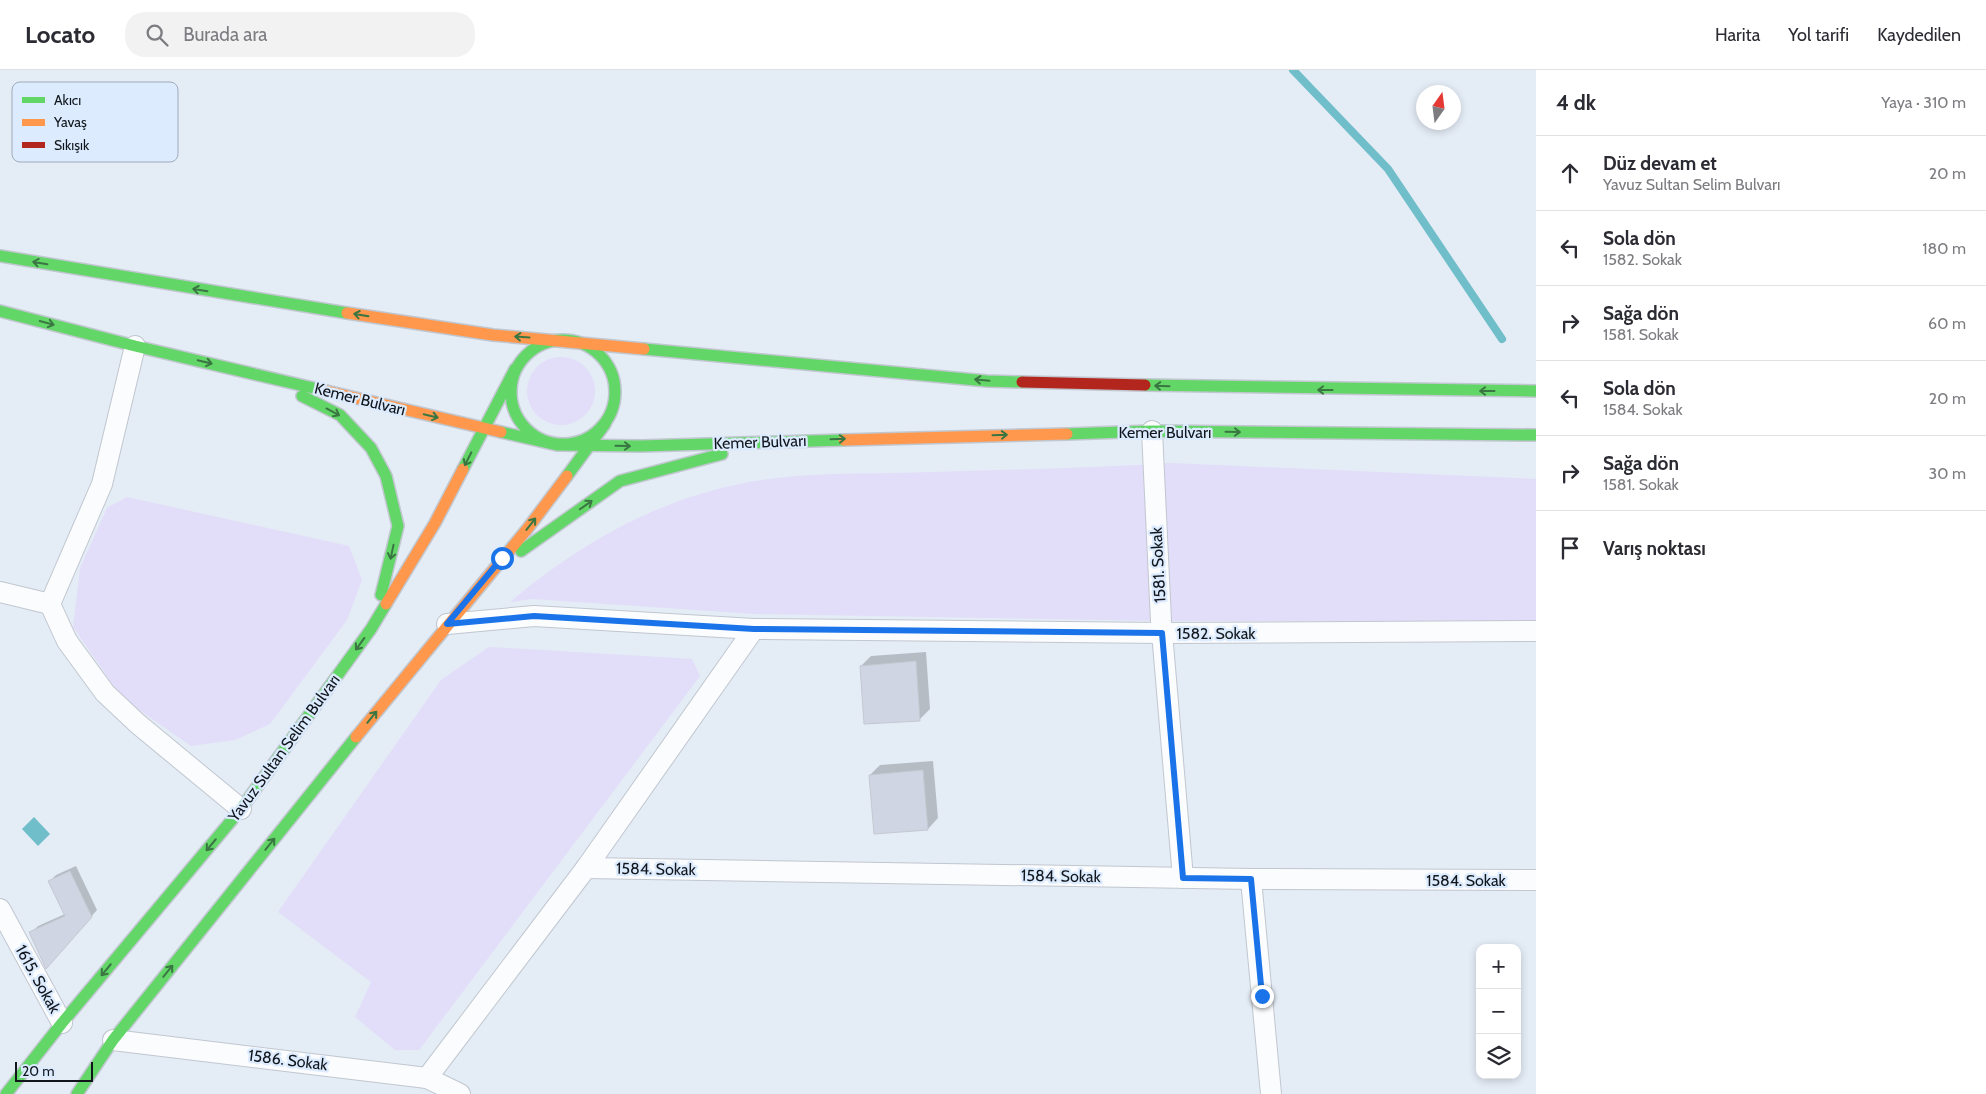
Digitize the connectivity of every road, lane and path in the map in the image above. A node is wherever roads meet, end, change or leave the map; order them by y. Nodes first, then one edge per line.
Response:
1 (0, 256) edge
2 (0, 311) edge
3 (570, 340) junction
4 (135, 346) junction
5 (515, 369) junction
6 (258, 374) junction
7 (1536, 391) edge
8 (605, 424) junction
9 (484, 428) junction
10 (1152, 431) junction
11 (1536, 435) edge
12 (771, 442) junction
13 (556, 444) junction
14 (590, 445) junction
15 (489, 574) junction
16 (0, 592) edge
17 (50, 604) junction
18 (447, 624) junction
19 (371, 629) junction
20 (754, 629) junction
21 (1536, 631) edge
22 (1162, 633) junction
23 (241, 809) junction
24 (586, 868) junction
25 (1183, 878) junction
26 (1251, 879) junction
27 (1536, 880) edge
28 (0, 909) edge
29 (62, 1023) junction
30 (113, 1040) junction
31 (427, 1078) junction
32 (6, 1094) edge
33 (77, 1094) edge
34 (460, 1094) edge
35 (1271, 1094) edge

3 -> 1 main road
2 -> 4 main road, Kemer Bulvarı
3 - 5 main road
7 -> 3 main road
3 - 8 main road
4 -> 6 main road, Kemer Bulvarı
4 - 17 street
5 - 9 main road, Yavuz Sultan Selim Bulvarı
5 - 13 main road
6 -> 9 main road, Kemer Bulvarı
6 -> 19 main road
8 - 13 main road
8 - 14 main road
9 - 13 main road, Kemer Bulvarı
9 -> 19 main road, Yavuz Sultan Selim Bulvarı
10 -> 11 main road, Kemer Bulvarı
12 -> 10 main road, Kemer Bulvarı
10 - 22 street, 1581. Sokak
14 -> 12 main road, Kemer Bulvarı
15 -> 12 main road
13 - 14 main road, Kemer Bulvarı
15 -> 14 main road
15 - 18 main road
16 - 17 street
17 - 23 street
18 - 20 street, 1582. Sokak
30 -> 18 main road
19 -> 23 main road, Yavuz Sultan Selim Bulvarı
20 - 22 street, 1582. Sokak
20 - 24 street, 1584. Sokak
21 - 22 street, 1582. Sokak
22 - 25 street, 1581. Sokak
23 -> 29 main road, Yavuz Sultan Selim Bulvarı
24 - 25 street, 1584. Sokak
24 - 31 street, 1584. Sokak
25 - 26 street, 1584. Sokak
26 - 27 street, 1584. Sokak
26 - 35 street
28 - 29 street, 1615. Sokak
29 - 32 main road, Yavuz Sultan Selim Bulvarı
30 - 31 street, 1586. Sokak
30 - 33 main road
31 - 34 street, 1586. Sokak

